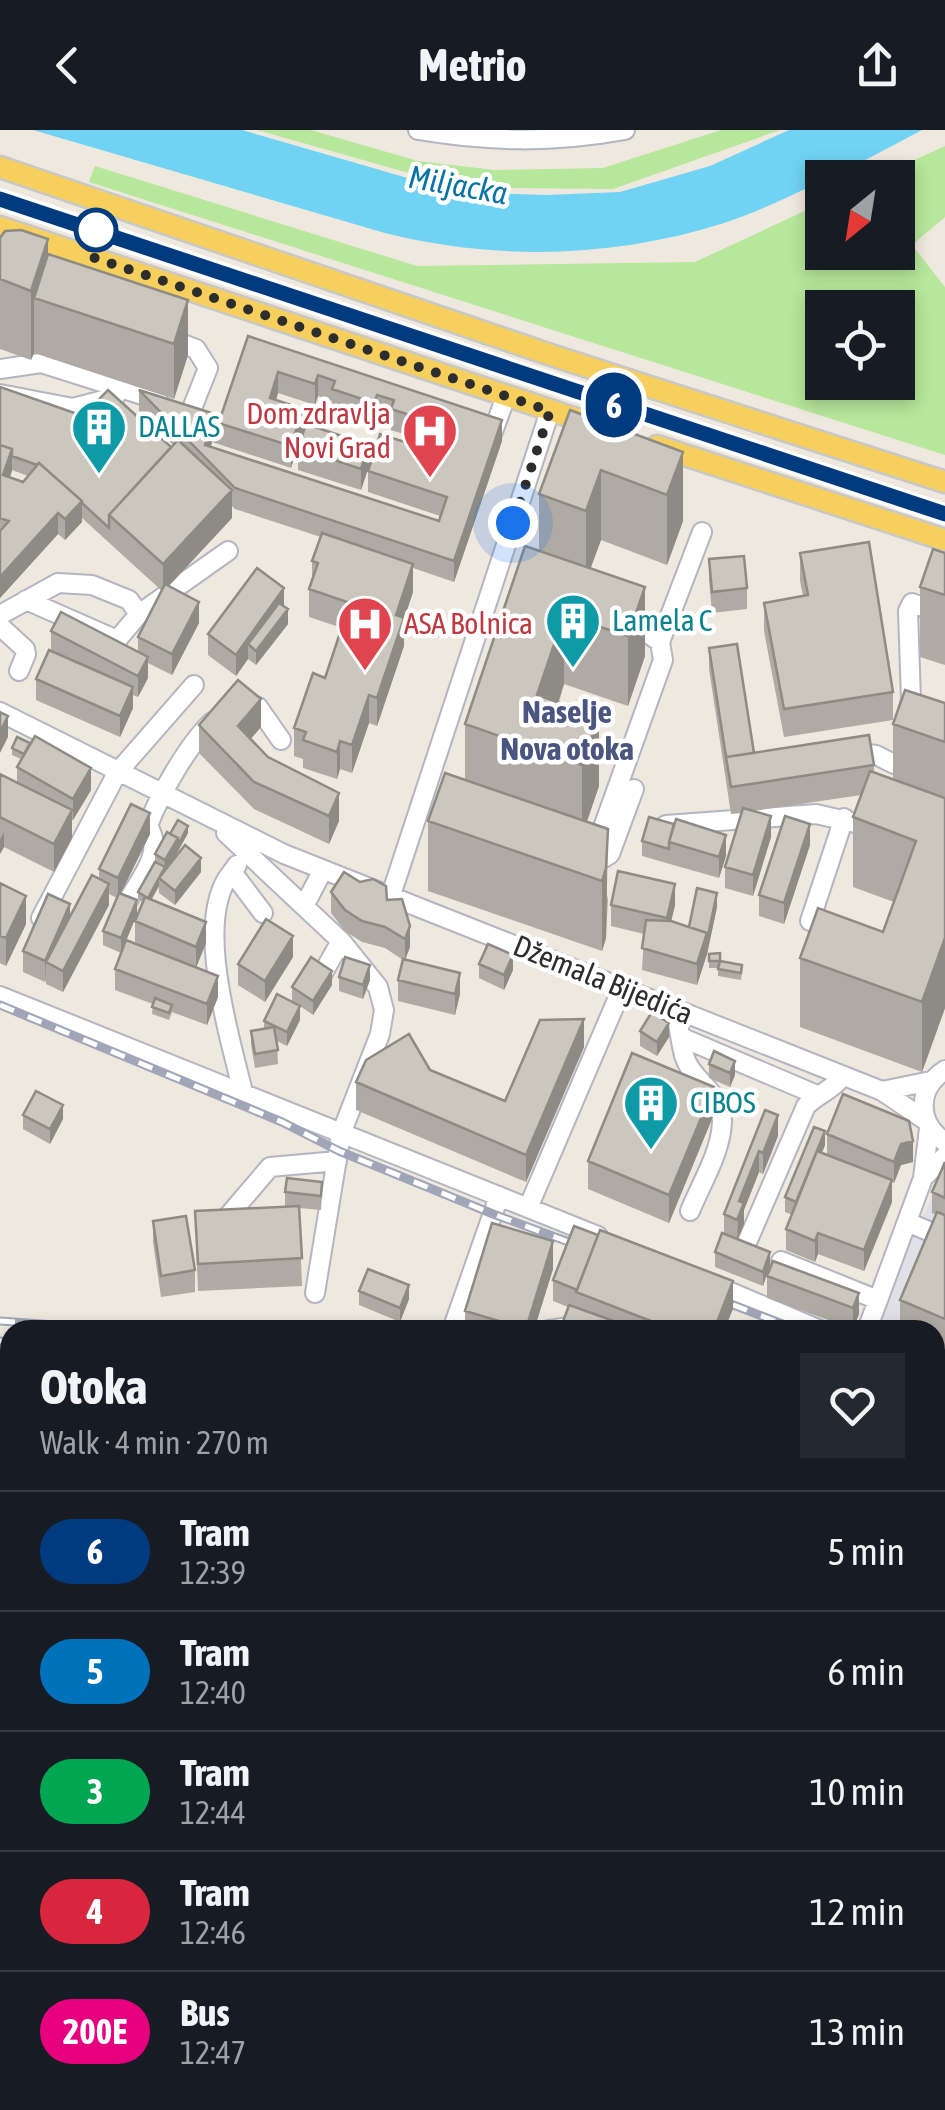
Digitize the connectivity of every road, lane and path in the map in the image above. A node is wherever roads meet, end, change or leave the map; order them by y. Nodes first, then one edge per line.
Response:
1 (418, 130) edge
2 (623, 130) edge
3 (0, 168) edge
4 (0, 227) edge
5 (175, 342) edge
6 (0, 369) edge
7 (0, 394) edge
8 (506, 396) junction
9 (134, 402) dead end
10 (550, 411) junction
11 (604, 428) edge
12 (640, 440) edge
13 (482, 465) edge
14 (945, 482) edge
15 (702, 532) dead end
16 (945, 540) edge
17 (228, 551) dead end
18 (26, 600) junction
19 (930, 609) edge
20 (139, 614) junction
21 (0, 615) edge
22 (621, 617) edge
23 (0, 626) edge
24 (660, 642) junction
25 (19, 670) dead end
26 (194, 685) dead end
27 (0, 712) edge
28 (281, 740) dead end
29 (837, 753) edge
30 (117, 773) junction
31 (634, 789) dead end
32 (164, 796) junction
33 (424, 800) junction
34 (443, 806) edge
35 (844, 818) junction
36 (214, 822) junction
37 (882, 823) edge
38 (662, 825) edge
39 (246, 852) junction
40 (324, 870) junction
41 (232, 872) junction
42 (390, 895) junction
43 (129, 899) edge
44 (304, 906) junction
45 (263, 913) dead end
46 (810, 921) edge
47 (34, 932) edge
48 (341, 941) junction
49 (323, 973) edge
50 (623, 986) junction
51 (0, 996) edge
52 (675, 1009) junction
53 (682, 1038) junction
54 (938, 1075) edge
55 (842, 1077) junction
56 (882, 1091) junction
57 (817, 1095) junction
58 (244, 1096) junction
59 (927, 1124) junction
60 (341, 1134) junction
61 (945, 1142) edge
62 (945, 1156) edge
63 (337, 1161) junction
64 (923, 1178) junction
65 (499, 1196) junction
66 (528, 1208) junction
67 (690, 1212) dead end
68 (229, 1215) edge
69 (907, 1222) junction
70 (945, 1238) edge
71 (748, 1240) edge
72 (610, 1241) edge
73 (781, 1261) edge
74 (698, 1278) edge
75 (315, 1293) dead end
76 (878, 1300) junction
77 (456, 1320) edge
78 (797, 1320) edge
79 (871, 1320) edge

1 - 2 street
3 - 14 main road
4 - 8 main road
5 - 6 street
7 - 9 street
8 - 10 main road
8 - 13 street
10 - 11 main road
10 - 33 street
12 - 16 main road
15 - 24 street
17 - 20 street
18 - 20 street
18 - 20 street
18 - 21 street
19 - 29 street
22 - 24 street
23 - 25 street
24 - 31 street
26 - 30 street
27 - 30 street, Džemala Bijedića
28 - 32 street
30 - 32 street, Džemala Bijedića
30 - 47 street
32 - 36 street, Džemala Bijedića
32 - 43 street
33 - 34 street
33 - 42 street
35 - 37 street
35 - 38 street
35 - 46 street
36 - 39 street, Džemala Bijedića
36 - 40 street, Džemala Bijedića
39 - 41 street
39 - 44 street, Džemala Bijedića
40 - 42 street, Džemala Bijedića
40 - 44 street
41 - 45 street
41 - 58 street
42 - 50 street, Džemala Bijedića
44 - 48 street, Džemala Bijedića
48 - 49 street
48 - 60 street, Džemala Bijedića
50 - 52 street, Džemala Bijedića
50 - 66 street
51 - 58 street
52 - 53 street
52 - 55 street, Džemala Bijedića
53 - 57 street
53 - 67 street
54 - 56 street
54 - 59 street
55 - 56 street, Džemala Bijedića
55 - 57 street
56 - 59 street, Džemala Bijedića
57 - 71 street
58 - 60 street
59 - 61 street, Džemala Bijedića
59 - 64 street
60 - 63 street
60 - 65 street
62 - 64 street
63 - 68 street
63 - 75 street
64 - 69 street
65 - 66 street
65 - 77 street
66 - 72 street
69 - 70 street
69 - 76 street
73 - 76 street
74 - 78 street
76 - 79 street

